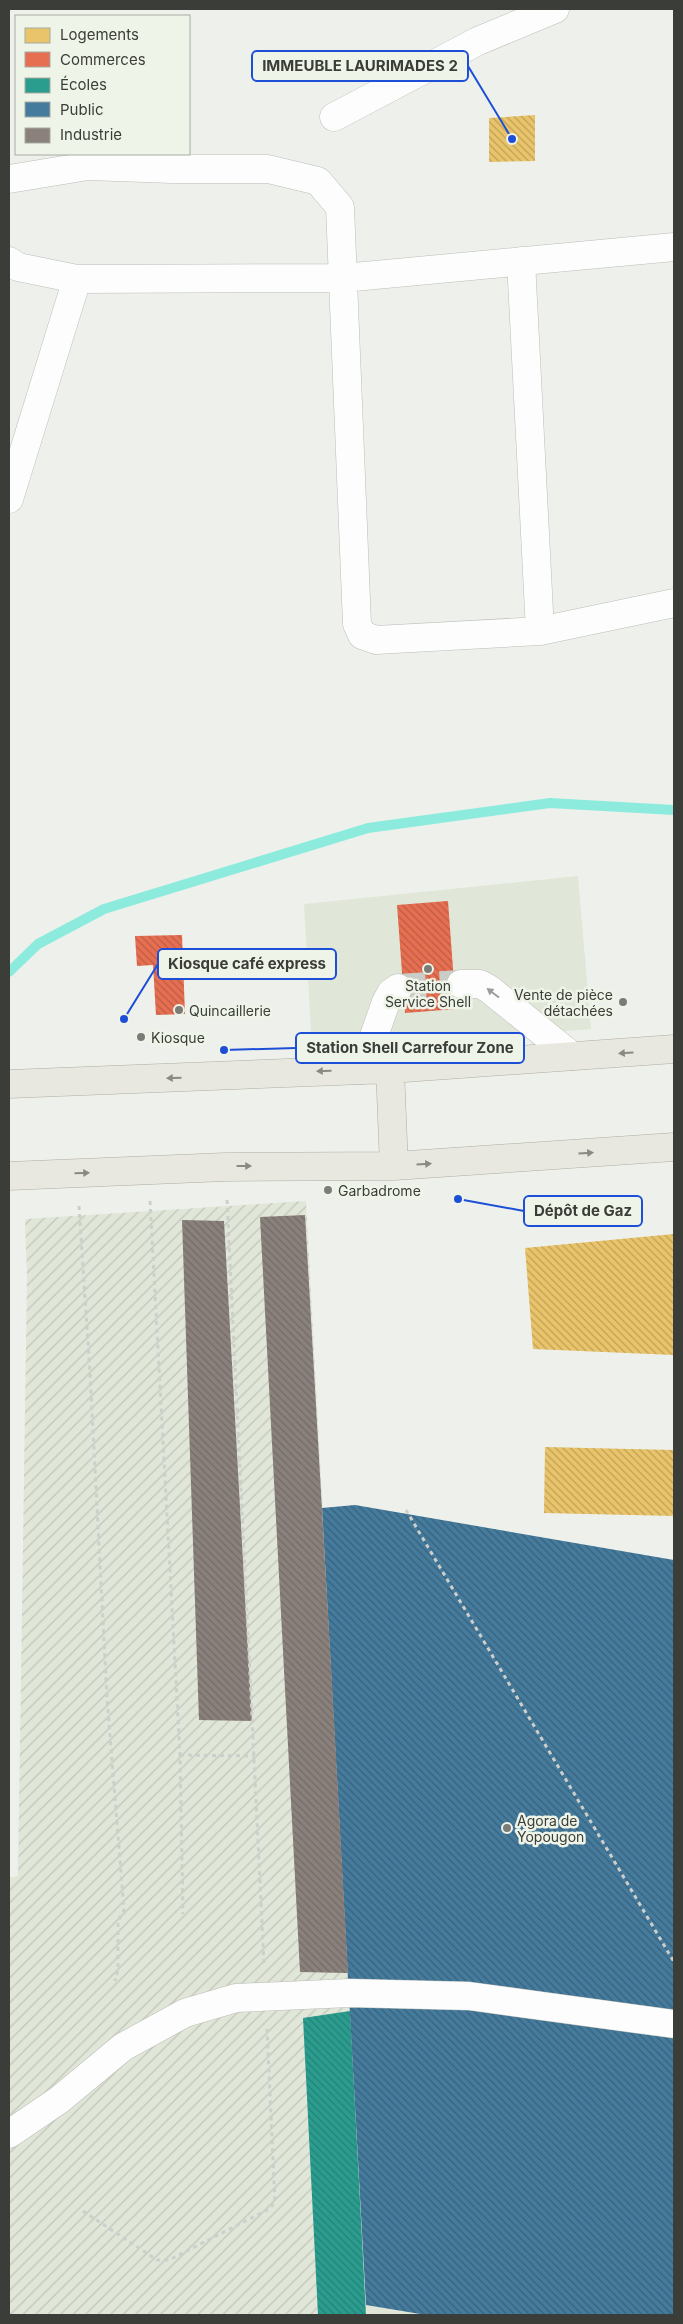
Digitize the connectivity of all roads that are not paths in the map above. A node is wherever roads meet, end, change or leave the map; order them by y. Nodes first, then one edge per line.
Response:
1 (555, 9) edge
2 (334, 117) dead end
3 (9, 179) edge
4 (674, 247) edge
5 (9, 261) edge
6 (521, 261) junction
7 (343, 278) junction
8 (77, 279) junction
9 (9, 499) edge
10 (674, 603) edge
11 (540, 630) junction
12 (461, 984) tunnel mouth
13 (398, 988) dead end
14 (674, 1049) edge
15 (572, 1056) junction
16 (390, 1069) junction
17 (362, 1070) junction
18 (20, 1083) edge
19 (674, 1147) edge
20 (394, 1166) junction
21 (21, 1176) edge
22 (674, 2024) edge
23 (9, 2134) edge

1 - 2 street
3 - 7 street
4 - 6 street
5 - 8 street
6 - 7 street
6 - 11 street
7 - 8 street
7 - 11 street
8 - 9 street
10 - 11 street
15 -> 12 street
13 - 17 street
14 -> 15 main road
15 - 16 main road
16 - 17 main road
16 - 20 main road
17 -> 18 main road
20 -> 19 main road
21 -> 20 main road
22 - 23 street

